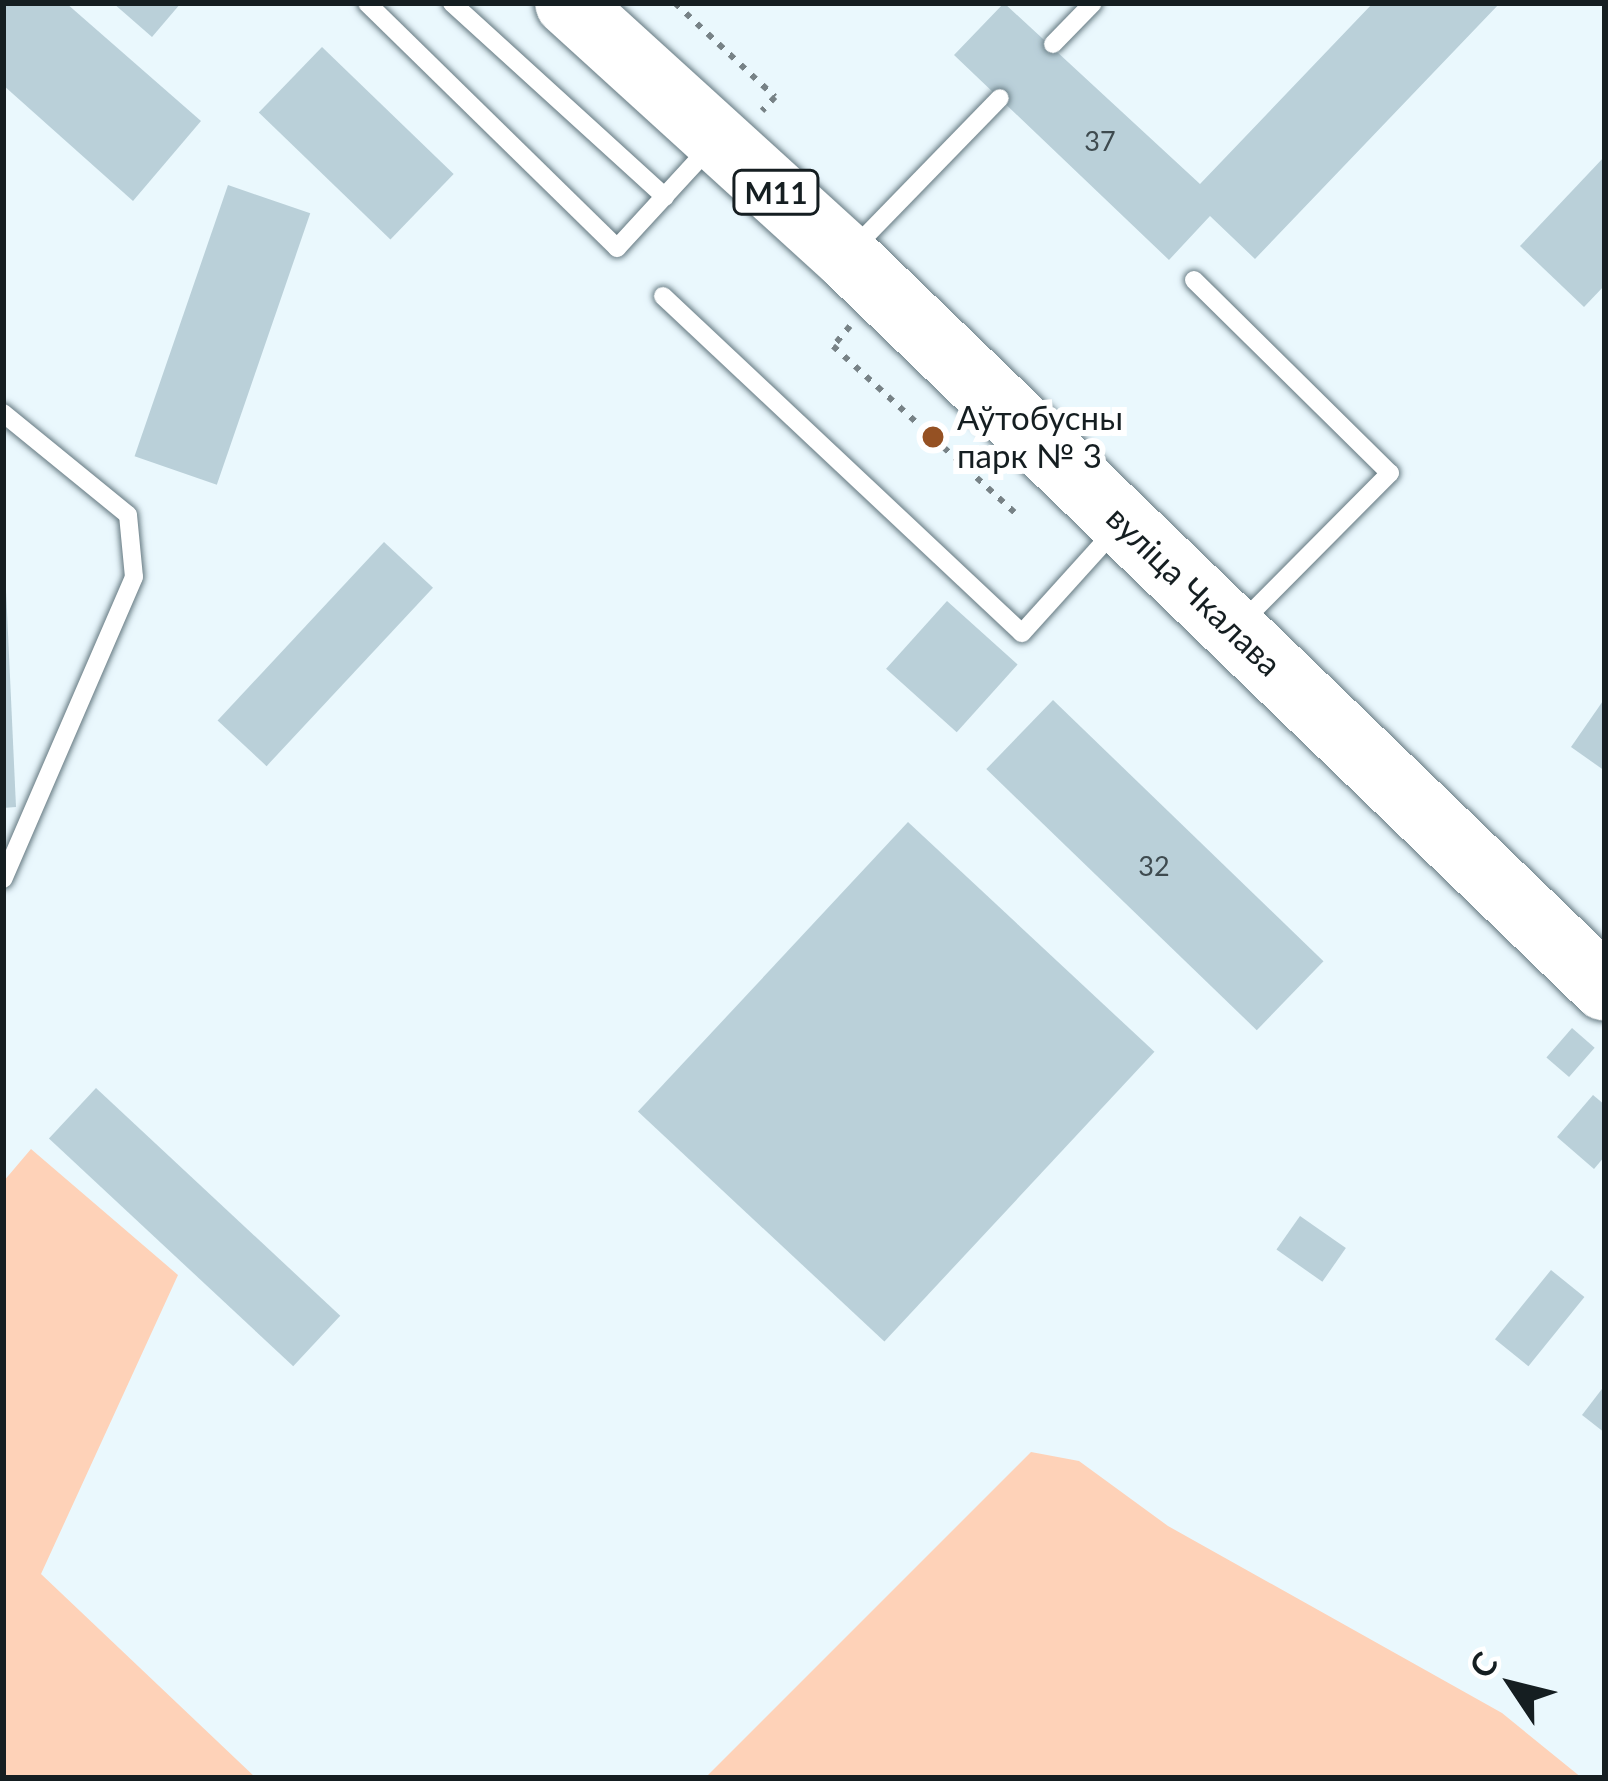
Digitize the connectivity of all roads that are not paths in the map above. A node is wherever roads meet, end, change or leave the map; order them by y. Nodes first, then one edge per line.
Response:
1 (367, 3) edge
2 (452, 3) edge
3 (568, 3) edge
4 (1093, 3) edge
5 (1053, 44) dead end
6 (1000, 98) dead end
7 (730, 135) junction
8 (665, 197) junction
9 (865, 274) junction
10 (1194, 280) dead end
11 (663, 296) dead end
12 (3, 413) edge
13 (1123, 521) junction
14 (1235, 630) junction
15 (3, 879) edge
16 (1605, 988) edge

1 - 8 lane
2 - 8 lane
3 - 7 highway, вуліца Чкалава / М11
4 - 5 lane
6 - 9 lane
7 - 8 lane
7 - 9 highway, вуліца Чкалава / М11
9 - 13 highway, вуліца Чкалава / М11
10 - 14 lane
11 - 13 lane
12 - 15 lane
13 - 14 highway, вуліца Чкалава / М11
14 - 16 highway, вуліца Чкалава / М11

